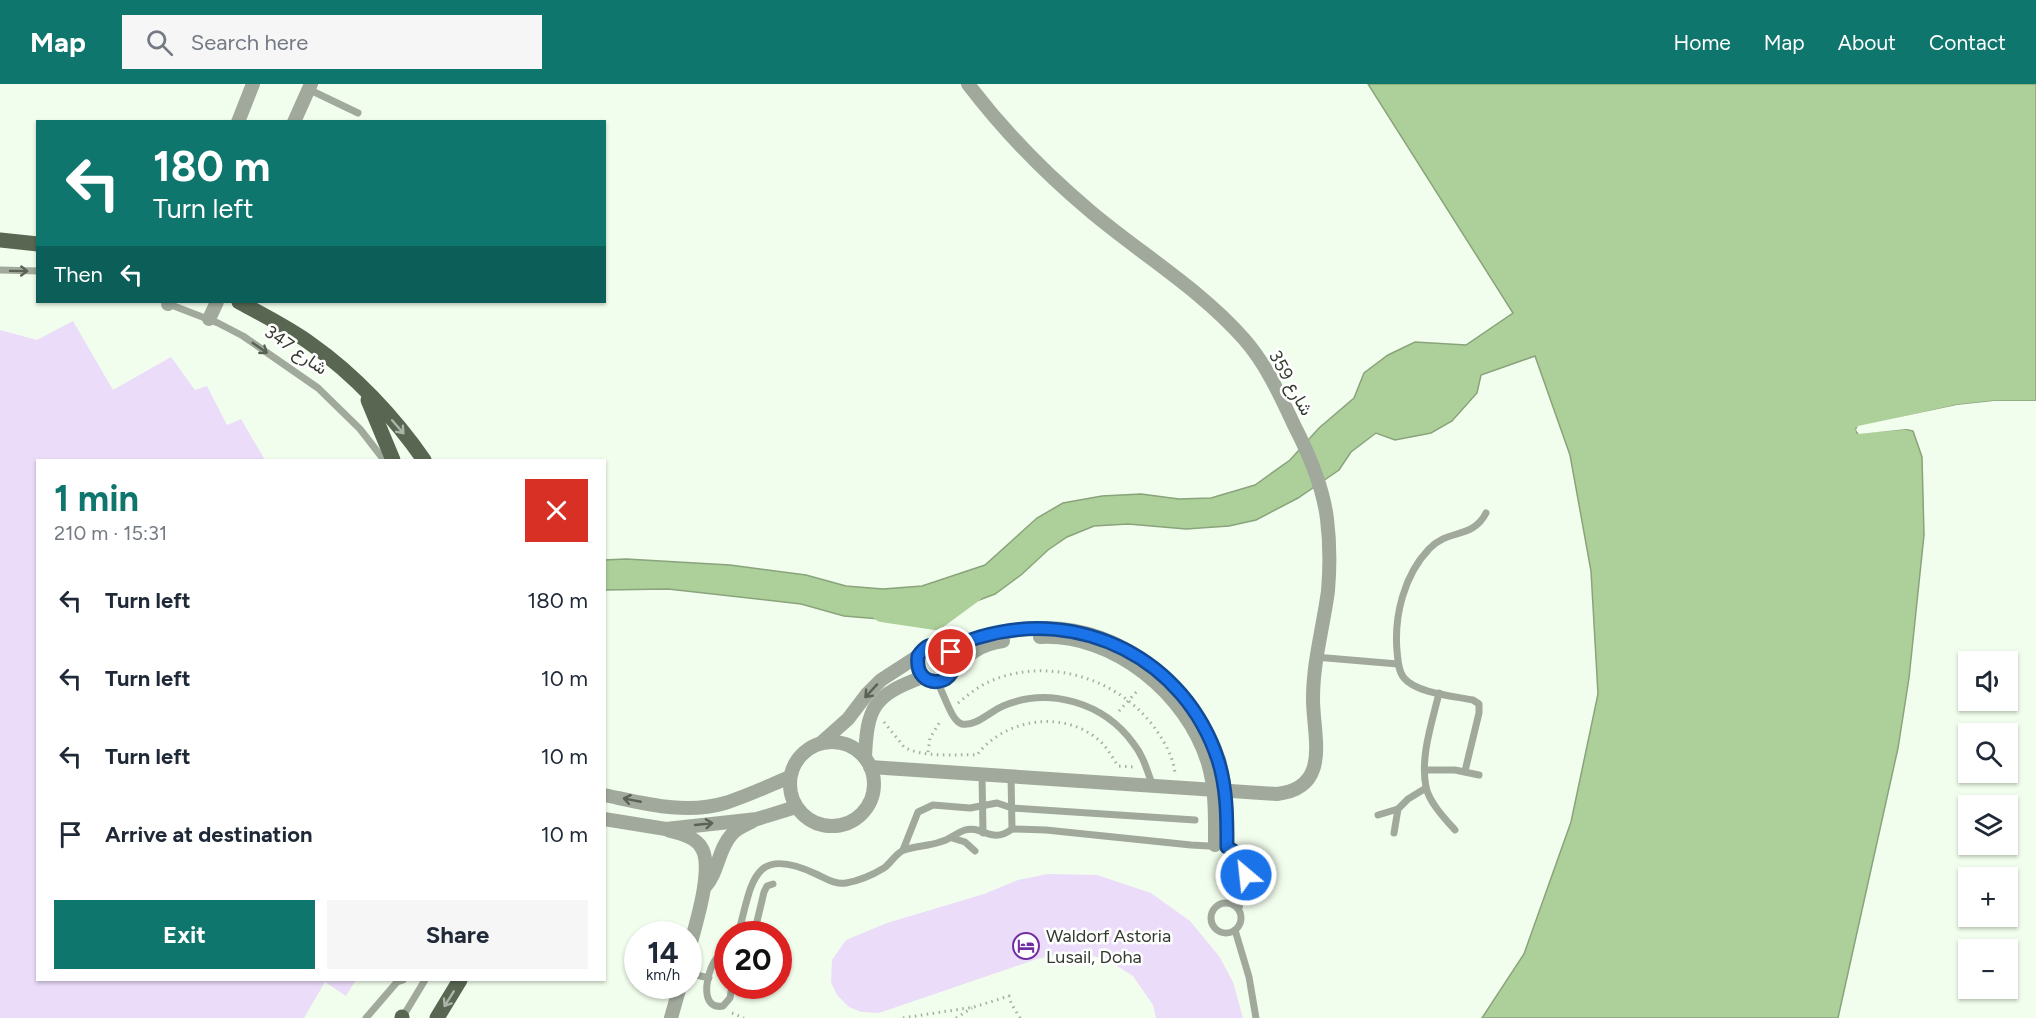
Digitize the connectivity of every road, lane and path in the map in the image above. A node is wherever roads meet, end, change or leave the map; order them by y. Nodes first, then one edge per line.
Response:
1 (252, 84) edge
2 (968, 84) edge
3 (310, 87) edge
4 (358, 113) dead end
5 (239, 120) edge
6 (295, 120) edge
7 (0, 240) edge
8 (36, 244) edge
9 (0, 270) edge
10 (36, 271) edge
11 (169, 303) edge
12 (217, 303) edge
13 (241, 303) edge
14 (209, 319) junction
15 (364, 389) junction
16 (383, 459) edge
17 (393, 459) edge
18 (423, 459) edge
19 (1486, 513) dead end
20 (946, 647) junction
21 (918, 656) junction
22 (1315, 657) junction
23 (1398, 664) junction
24 (954, 669) junction
25 (923, 677) junction
26 (937, 682) junction
27 (1140, 688) dead end
28 (1438, 693) junction
29 (872, 712) junction
30 (1112, 720) junction
31 (821, 742) junction
32 (868, 763) junction
33 (1147, 768) junction
34 (1182, 770) dead end
35 (1425, 770) junction
36 (1465, 771) junction
37 (981, 774) junction
38 (1011, 775) junction
39 (1479, 775) dead end
40 (790, 777) junction
41 (1152, 784) junction
42 (1426, 788) junction
43 (606, 795) edge
44 (982, 806) junction
45 (796, 807) junction
46 (1012, 808) junction
47 (1398, 809) junction
48 (1378, 815) dead end
49 (606, 819) edge
50 (758, 819) junction
51 (1195, 820) dead end
52 (666, 829) junction
53 (1012, 829) junction
54 (1455, 830) dead end
55 (983, 833) junction
56 (1394, 833) dead end
57 (952, 837) junction
58 (1221, 846) junction
59 (903, 850) junction
60 (975, 851) dead end
61 (773, 884) dead end
62 (705, 887) junction
63 (1239, 908) junction
64 (696, 921) edge
65 (742, 921) edge
66 (757, 921) edge
67 (1235, 930) junction
68 (714, 960) edge
69 (702, 976) edge
70 (709, 978) junction
71 (400, 981) edge
72 (424, 981) edge
73 (459, 981) edge
74 (676, 999) edge
75 (728, 999) edge
76 (974, 1007) junction
77 (366, 1018) edge
78 (402, 1018) edge
79 (437, 1018) edge
80 (670, 1018) edge
81 (903, 1018) edge
82 (956, 1018) edge
83 (1020, 1018) edge
84 (1256, 1018) edge

1 - 5 street
2 - 22 street, شارع 359
3 - 4 lane
3 - 6 street
7 - 8 main road
9 -> 10 lane
11 - 14 lane, شارع 347
12 - 14 street
13 - 15 main road, شارع 347
14 -> 16 lane, شارع 347
15 - 17 main road
15 -> 18 main road, شارع 347
19 - 23 lane
20 - 21 street
20 - 24 street
20 - 58 street
21 - 25 street
21 -> 31 street
22 - 23 lane
22 - 41 street, شارع 359
23 - 28 lane
24 - 26 street
24 - 58 street
25 - 26 street
25 - 29 street
26 - 30 lane
27 - 30 path
28 - 35 lane
28 - 36 lane
29 - 32 street
29 - 33 path
30 - 33 lane
31 - 32 street
31 - 40 street
32 - 37 street
32 - 45 street
33 - 34 path
33 - 41 lane
35 - 36 lane
35 - 42 lane
36 - 39 lane
37 - 38 street
37 - 44 lane
38 - 41 street
38 - 46 lane
40 -> 43 street
40 - 45 street
42 - 47 lane
42 - 54 lane
44 - 46 lane
44 - 55 lane
44 - 59 lane
45 - 50 street
46 - 51 lane
46 - 53 lane
47 - 48 lane
47 - 56 lane
49 - 52 street
52 -> 50 street
50 - 62 street
52 - 62 street
53 - 55 lane
53 - 58 lane
55 - 57 lane
57 - 59 lane
57 - 60 lane
58 - 63 lane
59 - 65 lane
61 - 66 lane
62 - 64 street
63 - 67 lane
63 - 67 lane
67 - 84 lane
68 - 70 lane
69 - 70 lane
70 - 75 lane
71 - 77 lane
72 - 78 lane
73 -> 79 main road
74 - 80 street
76 - 81 path
76 - 82 path
76 - 83 path

